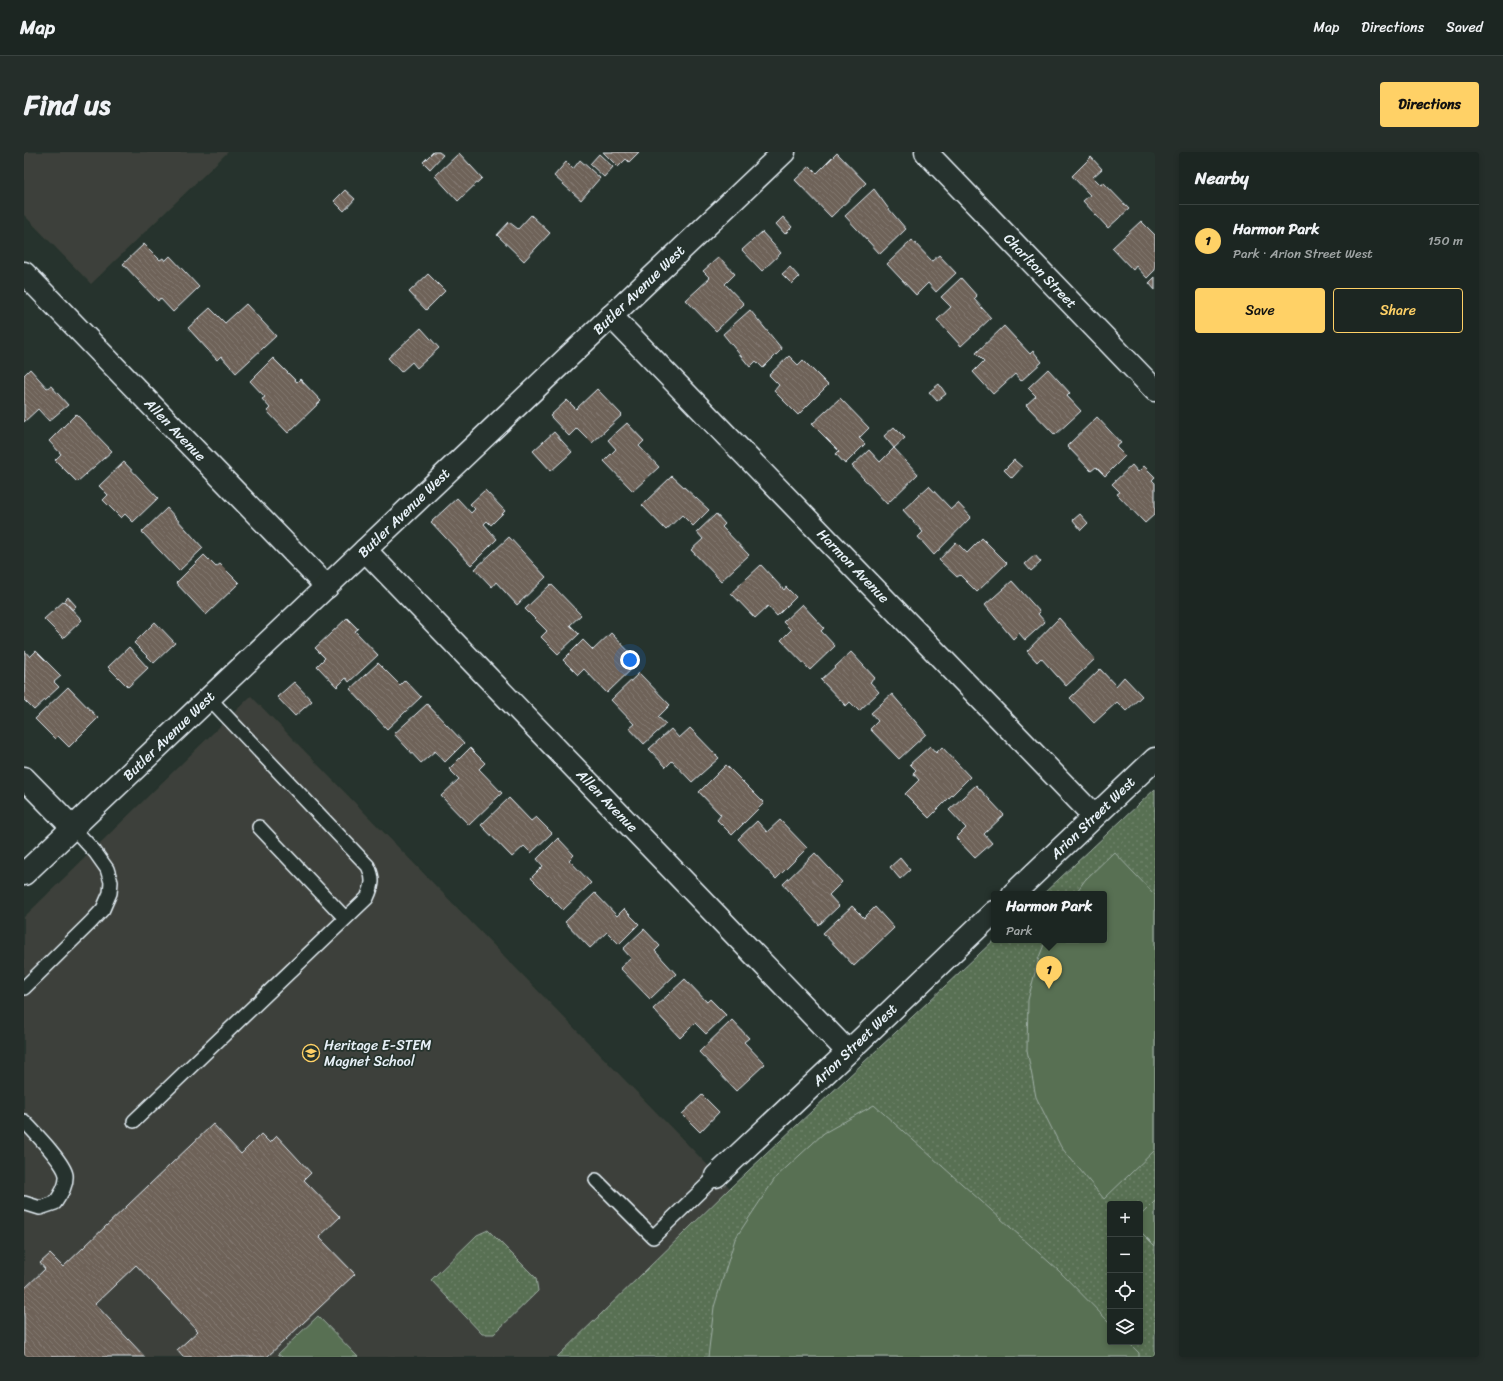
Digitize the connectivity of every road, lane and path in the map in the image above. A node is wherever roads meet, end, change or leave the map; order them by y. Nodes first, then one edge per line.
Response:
1 (784, 152) edge
2 (926, 152) edge
3 (24, 273) edge
4 (611, 316) junction
5 (1155, 390) edge
6 (365, 550) junction
7 (327, 587) junction
8 (209, 698) junction
9 (1155, 758) edge
10 (24, 778) edge
11 (1094, 816) junction
12 (259, 827) dead end
13 (73, 828) junction
14 (24, 874) edge
15 (1016, 891) edge
16 (991, 915) edge
17 (345, 918) junction
18 (24, 988) edge
19 (848, 1052) junction
20 (24, 1121) edge
21 (134, 1121) dead end
22 (716, 1176) joint
23 (596, 1180) dead end
24 (24, 1203) edge

1 - 4 street, Butler Avenue West
2 - 5 street, Charlton Street
3 - 7 street, Allen Avenue
4 - 6 street, Butler Avenue West
4 - 11 street, Harmon Avenue
6 - 7 street, Butler Avenue West
6 - 19 street, Allen Avenue
7 - 8 street, Butler Avenue West
8 - 13 street, Butler Avenue West
8 - 17 lane
9 - 11 street, Arion Street West
10 - 13 street
11 - 15 street, Arion Street West
12 - 17 lane
13 - 14 street, Butler Avenue West
13 - 18 lane
16 - 19 street, Arion Street West
17 - 21 lane
19 - 22 street, Arion Street West
20 - 24 lane
22 - 23 lane

